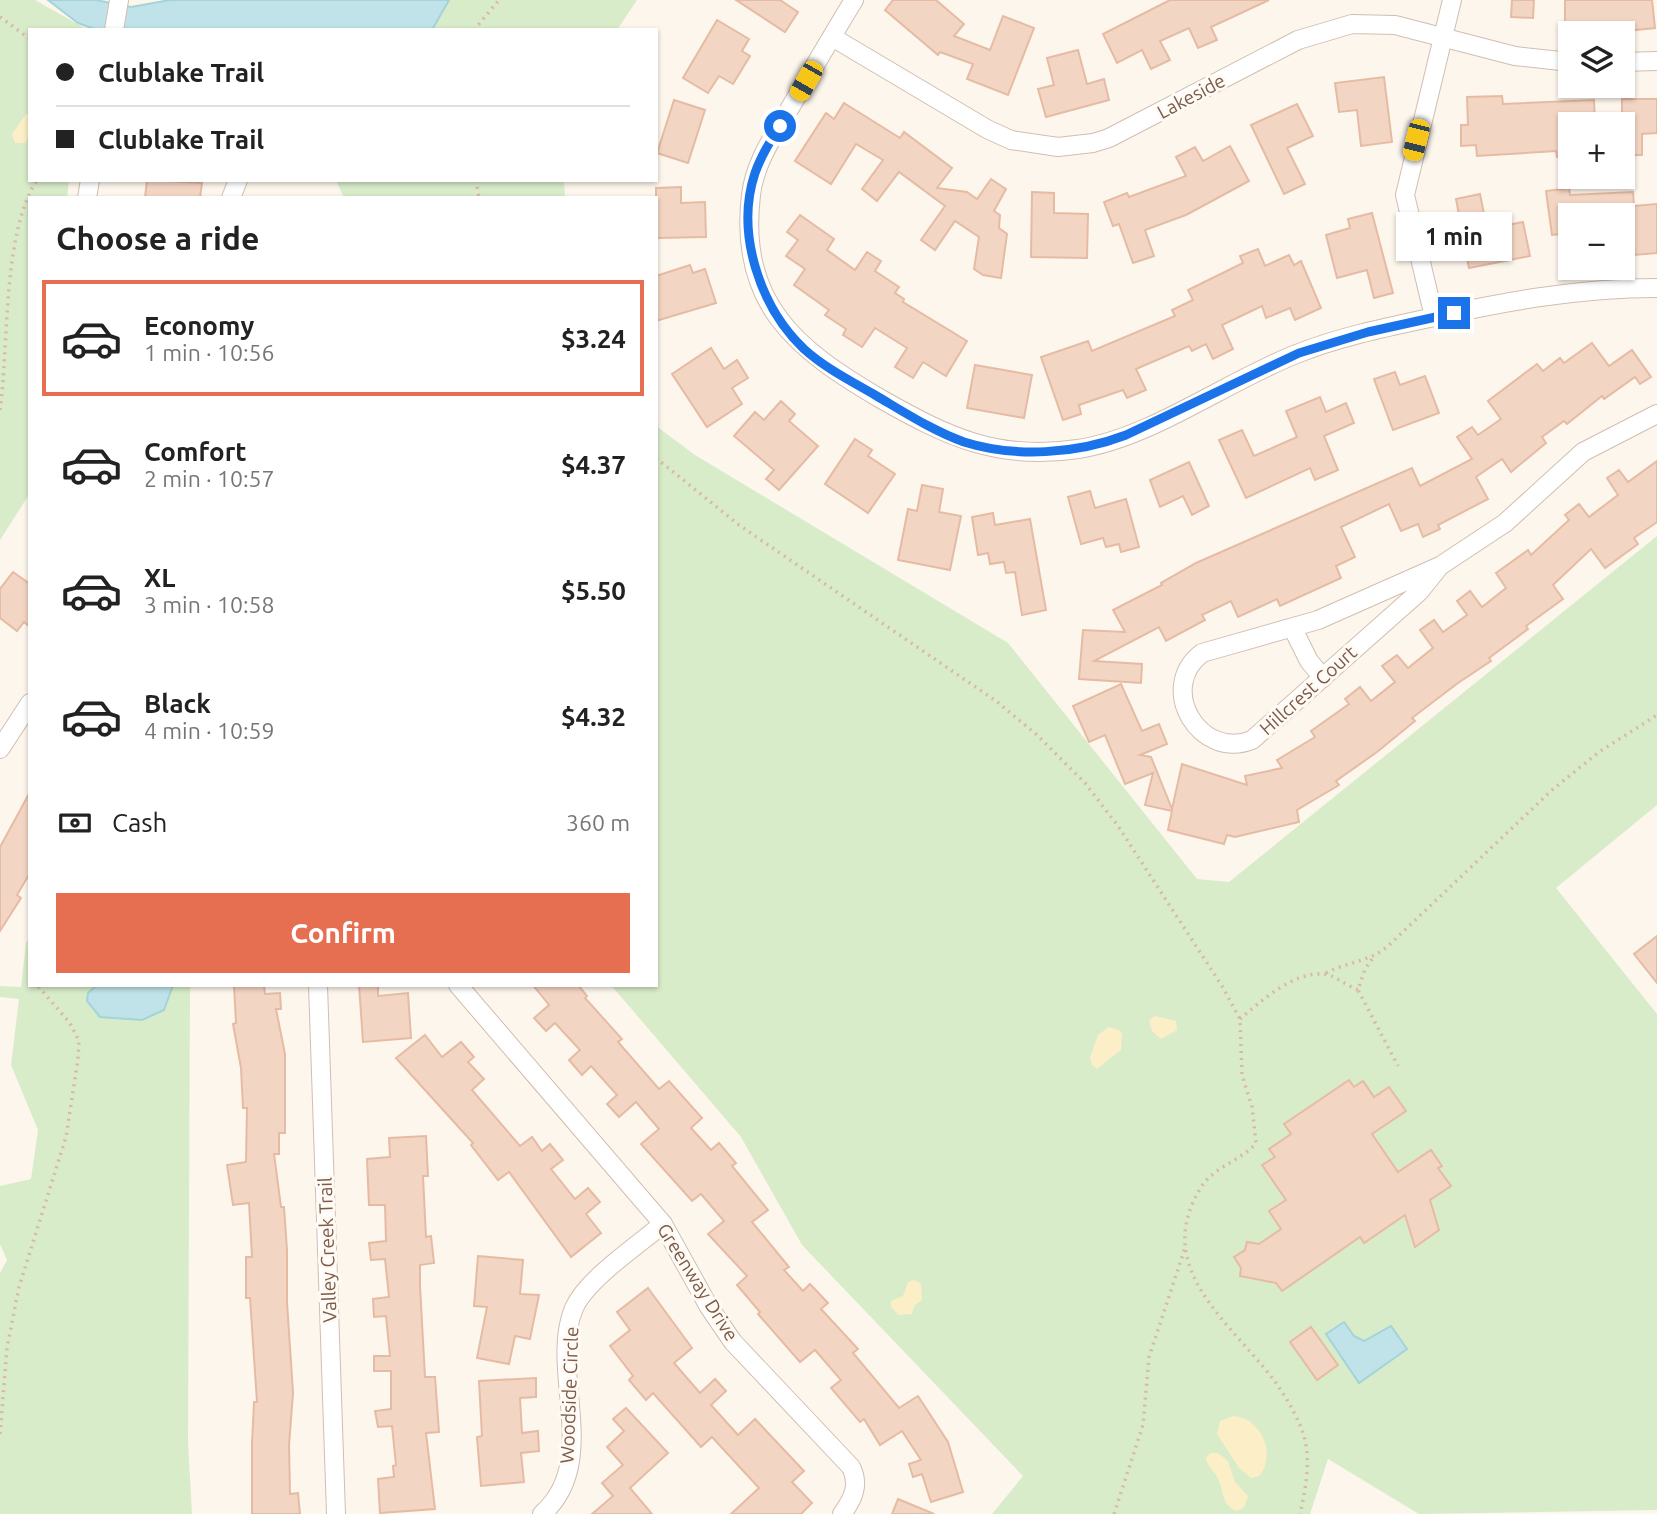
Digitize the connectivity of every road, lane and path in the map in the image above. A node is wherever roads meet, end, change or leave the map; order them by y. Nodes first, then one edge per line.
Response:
1 (119, 0) edge
2 (499, 0) edge
3 (854, 0) edge
4 (1452, 0) edge
5 (0, 17) edge
6 (114, 28) edge
7 (476, 28) edge
8 (832, 37) junction
9 (28, 38) edge
10 (1443, 38) junction
11 (1558, 61) edge
12 (1657, 61) edge
13 (1635, 62) edge
14 (28, 196) edge
15 (1657, 288) edge
16 (1434, 317) junction
17 (0, 410) edge
18 (1657, 414) edge
19 (658, 460) edge
20 (1440, 566) junction
21 (1293, 629) junction
22 (1323, 678) junction
23 (28, 706) edge
24 (1657, 715) edge
25 (0, 749) edge
26 (1373, 958) junction
27 (1326, 973) junction
28 (39, 987) edge
29 (318, 987) edge
30 (460, 987) edge
31 (1358, 989) junction
32 (1240, 1019) junction
33 (1398, 1066) dead end
34 (663, 1224) junction
35 (1186, 1242) junction
36 (0, 1434) edge
37 (336, 1514) edge
38 (542, 1514) edge
39 (842, 1514) edge
40 (1114, 1514) edge
41 (1300, 1514) edge

1 - 6 street
2 - 7 path
3 - 8 street
4 - 10 street
5 - 9 path
8 - 10 street, Lakeside
8 - 16 street
10 - 11 street, Lakeside
10 - 16 street
12 - 13 street
14 - 17 path
15 - 16 street
18 - 20 street, Hillcrest Court
19 - 32 path
20 - 21 street, Hillcrest Court
20 - 22 street, Hillcrest Court
21 - 22 street
21 - 22 street, Hillcrest Court
23 - 25 street
24 - 26 path
26 - 27 path
26 - 31 path
27 - 31 path
27 - 32 path
28 - 36 path
29 - 37 street, Valley Creek Trail
30 - 34 street, Greenway Drive
31 - 33 path
32 - 35 path
34 - 38 street, Woodside Circle
34 - 39 street, Greenway Drive
35 - 40 path
35 - 41 path

